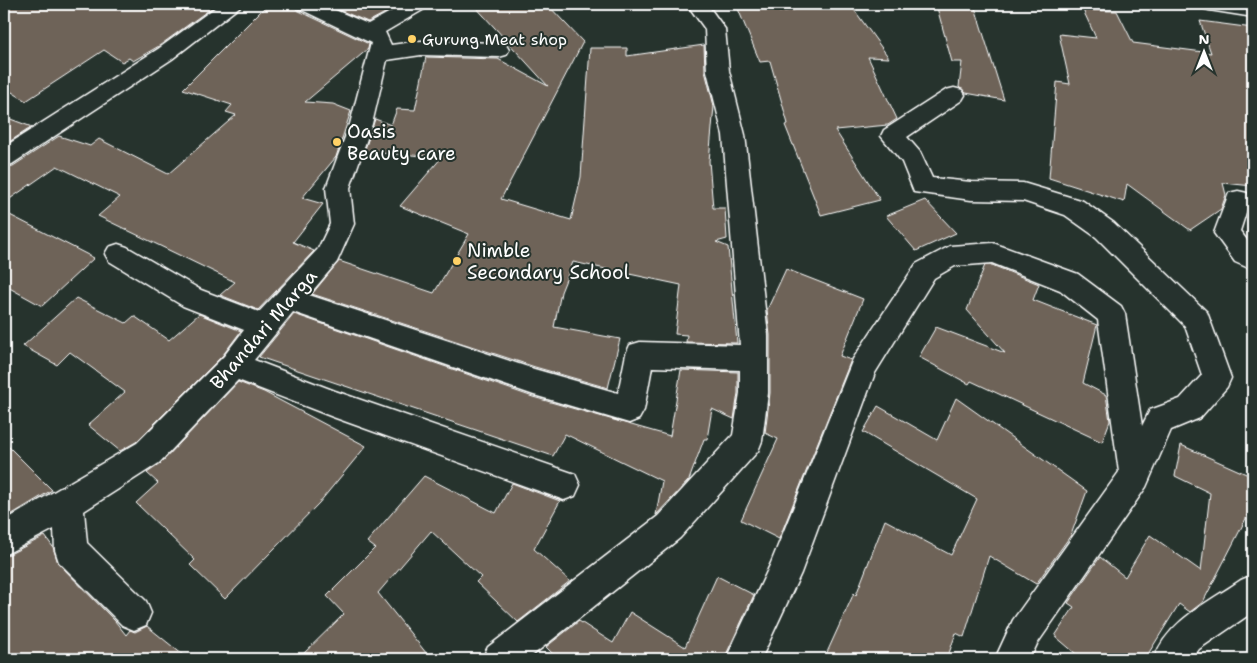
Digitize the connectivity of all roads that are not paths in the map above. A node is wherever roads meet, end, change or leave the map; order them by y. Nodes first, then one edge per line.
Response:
1 (233, 4) edge
2 (306, 4) edge
3 (419, 4) edge
4 (697, 4) edge
5 (1209, 4) edge
6 (1253, 11) edge
7 (374, 43) junction
8 (499, 50) dead end
9 (954, 95) dead end
10 (4, 158) edge
11 (1238, 200) dead end
12 (118, 254) dead end
13 (1253, 260) edge
14 (288, 299) junction
15 (264, 326) junction
16 (754, 358) junction
17 (234, 365) junction
18 (1135, 476) junction
19 (564, 485) dead end
20 (68, 503) junction
21 (4, 539) edge
22 (1253, 592) edge
23 (134, 613) dead end
24 (500, 659) edge
25 (743, 659) edge
26 (1012, 659) edge
27 (1170, 659) edge

1 - 10 street
2 - 7 street
3 - 7 street
4 - 16 street
5 - 6 street
7 - 8 street
7 - 14 street, Bhandari Marga
9 - 18 street
11 - 13 street
12 - 15 street
14 - 15 street, Bhandari Marga
14 - 16 street
15 - 17 street, Bhandari Marga
16 - 24 street
17 - 19 street
17 - 20 street, Bhandari Marga
18 - 25 street
18 - 26 street
20 - 21 street, Bhandari Marga
20 - 23 street
22 - 27 street

